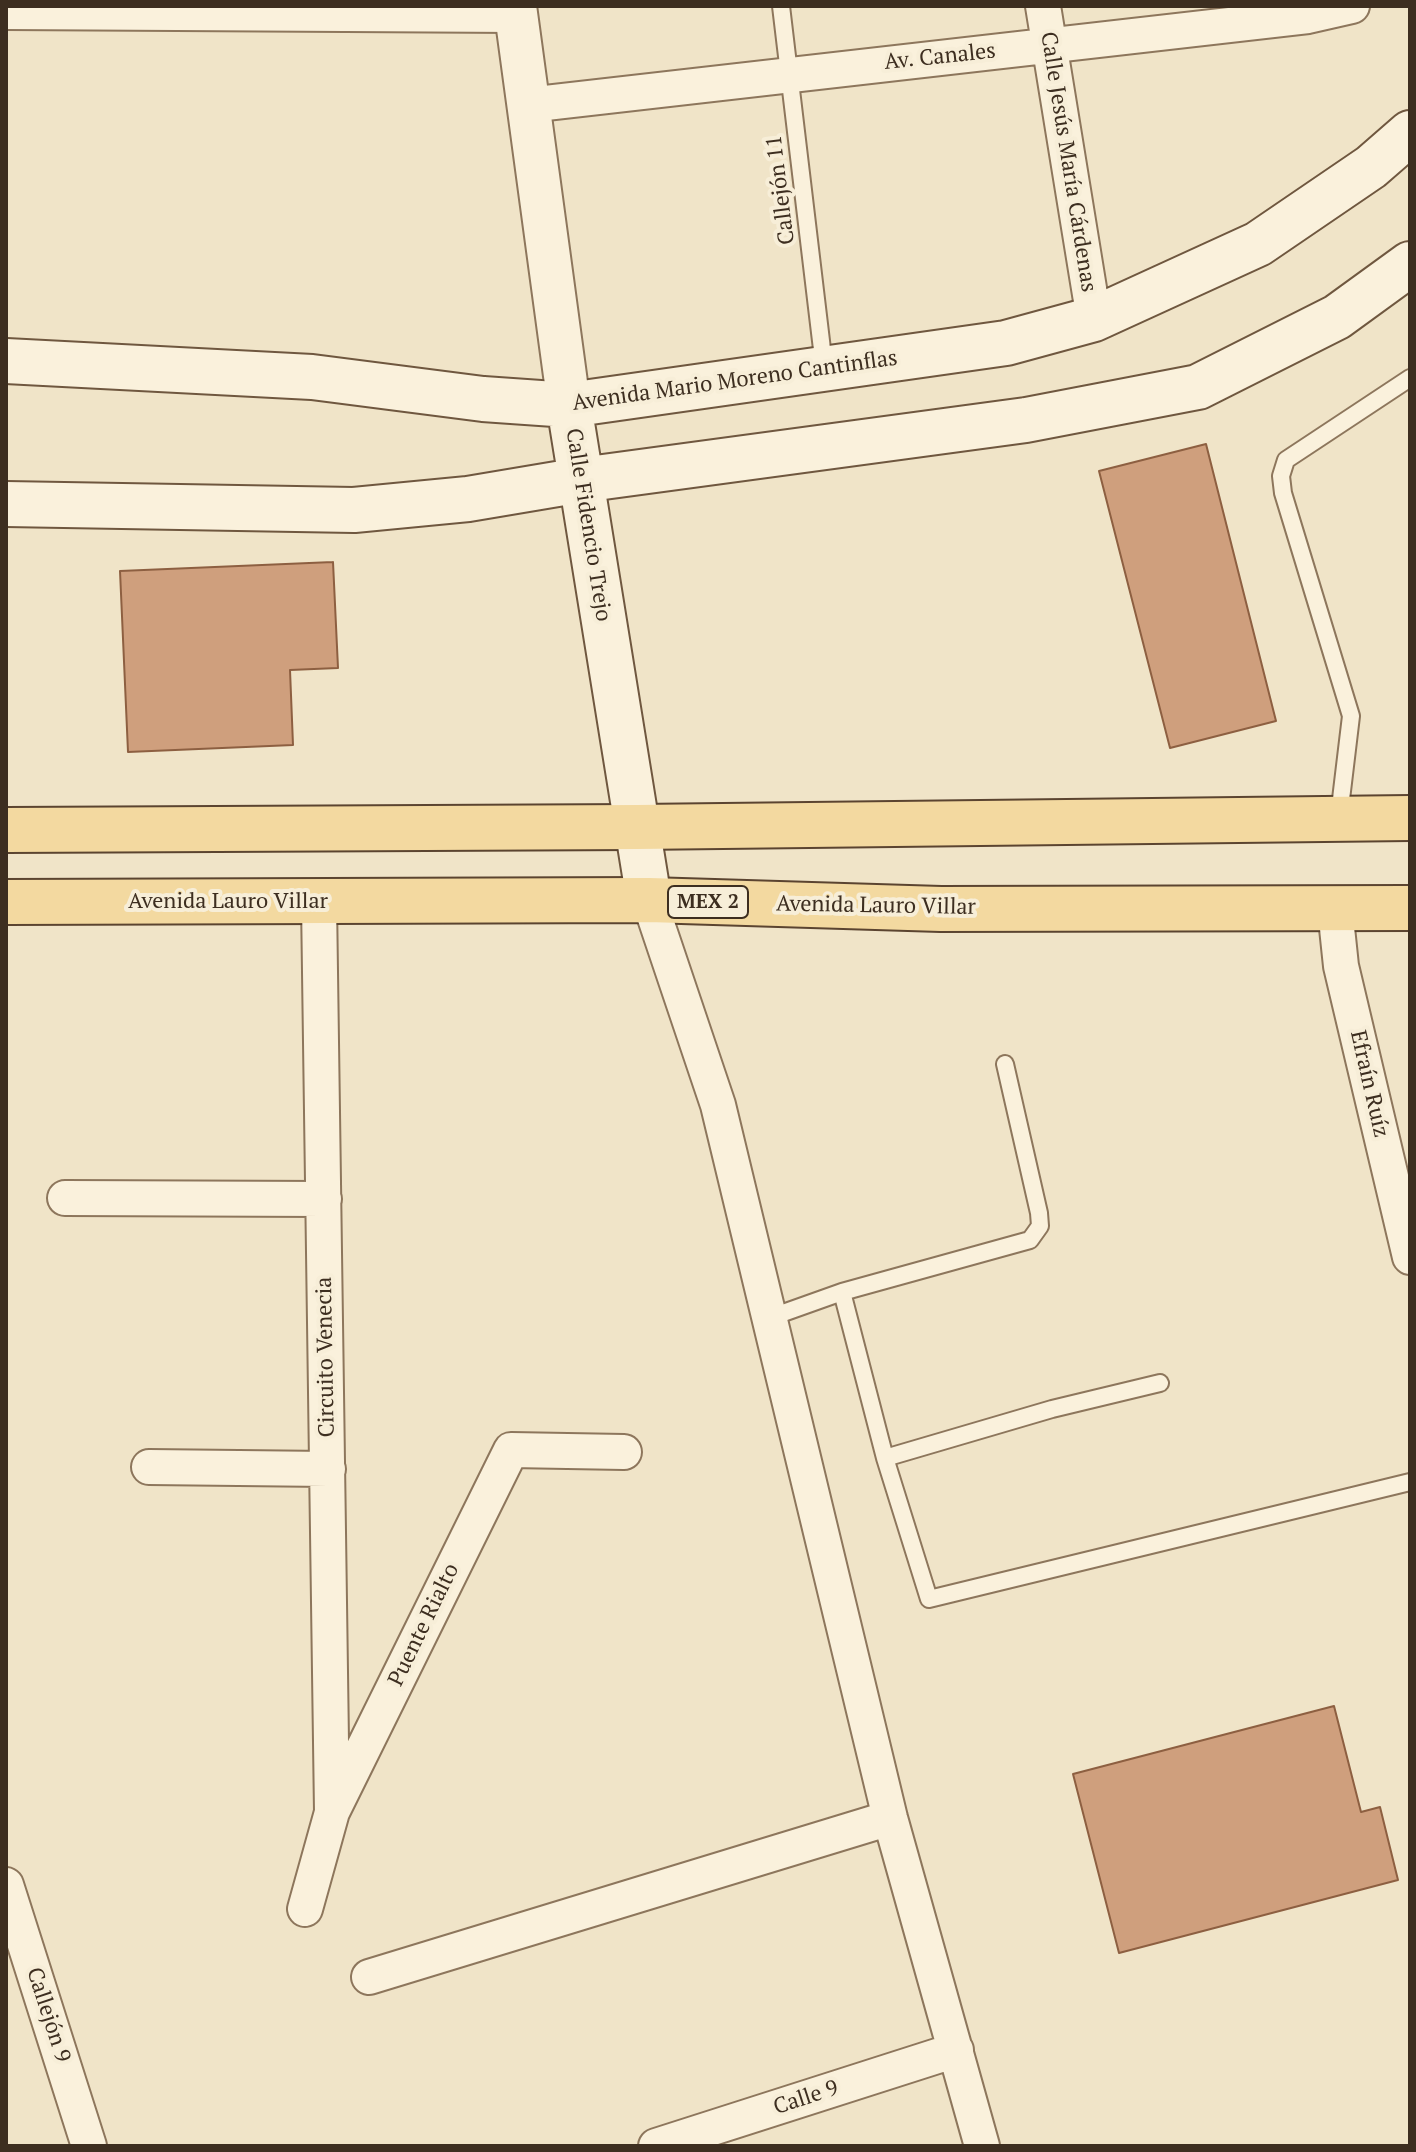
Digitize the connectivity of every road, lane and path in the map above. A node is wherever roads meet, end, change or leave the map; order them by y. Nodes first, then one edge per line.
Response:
1 (781, 6) edge
2 (1043, 6) edge
3 (1352, 6) edge
4 (516, 10) edge
5 (1308, 11) edge
6 (6, 12) edge
7 (1048, 45) junction
8 (789, 74) junction
9 (528, 105) junction
10 (1410, 133) edge
11 (1410, 264) edge
12 (1094, 319) junction
13 (6, 361) edge
14 (824, 370) junction
15 (1410, 378) edge
16 (569, 405) junction
17 (581, 480) junction
18 (6, 504) edge
19 (1338, 818) junction
20 (1410, 818) edge
21 (637, 827) junction
22 (6, 830) edge
23 (649, 900) junction
24 (6, 902) edge
25 (319, 902) junction
26 (1410, 908) edge
27 (1335, 909) junction
28 (1005, 1064) dead end
29 (65, 1198) dead end
30 (324, 1199) junction
31 (1410, 1257) edge
32 (842, 1292) junction
33 (769, 1318) junction
34 (1160, 1383) dead end
35 (624, 1452) dead end
36 (885, 1458) junction
37 (149, 1467) dead end
38 (328, 1469) junction
39 (1410, 1482) edge
40 (332, 1812) junction
41 (890, 1818) junction
42 (6, 1885) edge
43 (305, 1909) dead end
44 (369, 1977) dead end
45 (956, 2050) junction
46 (89, 2146) edge
47 (656, 2146) edge
48 (982, 2146) edge

1 - 8 lane, Callejón 11
2 - 7 street, Calle Jesús María Cárdenas
3 - 5 street, Av. Canales
4 - 6 street
4 - 9 street, Calle Fidencio Trejo
5 - 7 street, Av. Canales
7 - 8 street, Av. Canales
7 - 12 street, Calle Jesús María Cárdenas
8 - 9 street, Av. Canales
8 - 14 lane, Callejón 11
9 - 16 street, Calle Fidencio Trejo
10 - 12 main road, Avenida Mario Moreno Cantinflas
11 - 17 main road
12 - 14 main road, Avenida Mario Moreno Cantinflas
13 - 16 main road, Avenida Mario Moreno Cantinflas
14 - 16 main road, Avenida Mario Moreno Cantinflas
15 - 19 lane
16 - 17 main road, Calle Fidencio Trejo
17 - 18 main road
17 - 21 main road, Calle Fidencio Trejo
19 - 20 main road
19 - 21 main road
21 - 22 main road
21 - 23 main road, Calle Fidencio Trejo
23 - 25 main road, Avenida Lauro Villar / MEX 2
23 - 27 main road, Avenida Lauro Villar / MEX 2
23 - 33 street
24 - 25 main road, Avenida Lauro Villar / MEX 2
25 - 30 street, Circuito Venecia
26 - 27 main road, Avenida Lauro Villar / MEX 2
27 - 31 street, Efraín Ruíz
28 - 32 lane
29 - 30 street
30 - 38 street, Circuito Venecia
32 - 33 lane
32 - 36 lane
33 - 41 street
34 - 36 lane
35 - 40 street, Puente Rialto
36 - 39 lane
37 - 38 street
38 - 40 street, Circuito Venecia
40 - 43 street, Puente Rialto
41 - 44 street
41 - 45 street
42 - 46 street, Callejón 9
45 - 47 street, Calle 9
45 - 48 street

